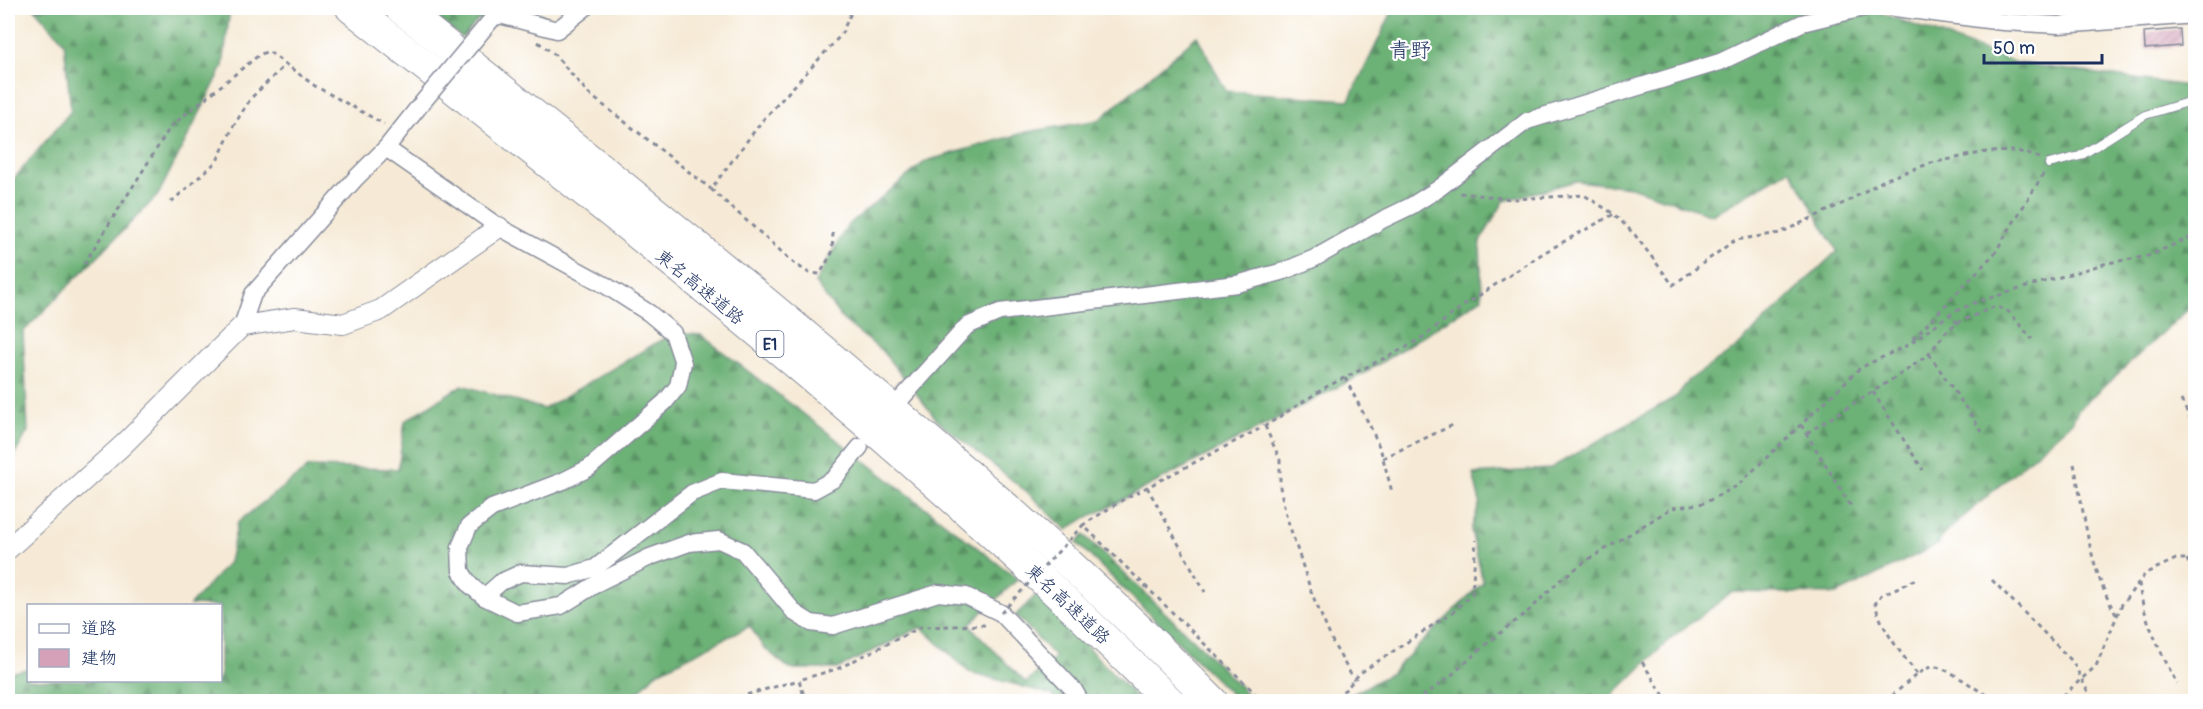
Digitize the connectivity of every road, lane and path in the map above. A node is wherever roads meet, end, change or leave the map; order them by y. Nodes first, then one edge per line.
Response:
1 (17, 8) edge
2 (351, 8) edge
3 (400, 8) edge
4 (585, 8) edge
5 (854, 8) edge
6 (1863, 8) edge
7 (1895, 8) edge
8 (2196, 15) edge
9 (8, 26) edge
10 (537, 42) dead end
11 (285, 65) junction
12 (2196, 102) edge
13 (399, 132) junction
14 (386, 148) junction
15 (2049, 164) junction
16 (711, 189) junction
17 (1438, 189) junction
18 (171, 202) dead end
19 (1614, 214) junction
20 (499, 227) junction
21 (833, 233) dead end
22 (2196, 235) edge
23 (84, 264) dead end
24 (1950, 315) junction
25 (1958, 324) junction
26 (242, 326) junction
27 (2032, 339) dead end
28 (1908, 345) junction
29 (1929, 354) junction
30 (1344, 378) junction
31 (1873, 392) junction
32 (902, 398) dead end
33 (2181, 400) dead end
34 (1455, 424) dead end
35 (1802, 425) junction
36 (1265, 426) junction
37 (2196, 430) edge
38 (1983, 432) dead end
39 (1807, 433) junction
40 (860, 447) dead end
41 (1383, 458) junction
42 (2074, 464) dead end
43 (1923, 470) dead end
44 (1147, 488) junction
45 (1392, 492) dead end
46 (1852, 508) dead end
47 (1083, 525) junction
48 (1476, 540) dead end
49 (8, 549) edge
50 (2196, 556) edge
51 (2187, 559) junction
52 (1919, 578) dead end
53 (1992, 580) dead end
54 (2139, 583) junction
55 (2196, 583) edge
56 (1205, 592) dead end
57 (484, 597) junction
58 (1001, 613) junction
59 (2117, 616) junction
60 (1642, 662) dead end
61 (1917, 674) junction
62 (2083, 678) junction
63 (799, 680) junction
64 (1354, 680) junction
65 (2177, 684) dead end
66 (721, 702) edge
67 (806, 702) edge
68 (1081, 702) edge
69 (1170, 702) edge
70 (1213, 702) edge
71 (1264, 702) edge
72 (1328, 702) edge
73 (1415, 702) edge
74 (1668, 702) edge
75 (1885, 702) edge
76 (2001, 702) edge
77 (2056, 702) edge
78 (2093, 702) edge

1 - 9 path
2 - 69 highway, 東名高速道路 / E1
3 - 70 highway, 東名高速道路 / E1
4 - 13 street, bridge
5 - 16 path
6 - 17 street
7 - 8 street
10 - 16 path
11 - 13 path
11 - 18 path
11 - 23 path
12 - 15 lane
13 - 14 street
14 - 20 street
14 - 26 street
15 - 19 path
15 - 28 path
16 - 21 path
17 - 19 path
17 - 32 street
19 - 30 path
20 - 26 street
20 - 57 street
22 - 24 path
24 - 25 path
24 - 28 path
25 - 27 path
25 - 29 path
26 - 49 street
28 - 35 path
29 - 31 path
29 - 38 path
30 - 36 path
30 - 41 path
31 - 39 path
31 - 43 path
33 - 37 path
34 - 41 path
35 - 39 path
35 - 73 path
36 - 44 path
36 - 64 path
39 - 46 path
40 - 57 street
41 - 45 path
42 - 59 path
44 - 47 path
44 - 56 path
47 - 58 path, bridge
47 - 71 path
48 - 64 path
50 - 51 path
51 - 54 path
51 - 55 path
52 - 61 path
53 - 62 path
54 - 59 path
54 - 65 path
57 - 58 street
58 - 63 path
58 - 68 street
59 - 62 path
60 - 74 path
61 - 75 path
61 - 76 path
62 - 77 path
62 - 78 path
63 - 66 path
63 - 67 path
64 - 72 path

